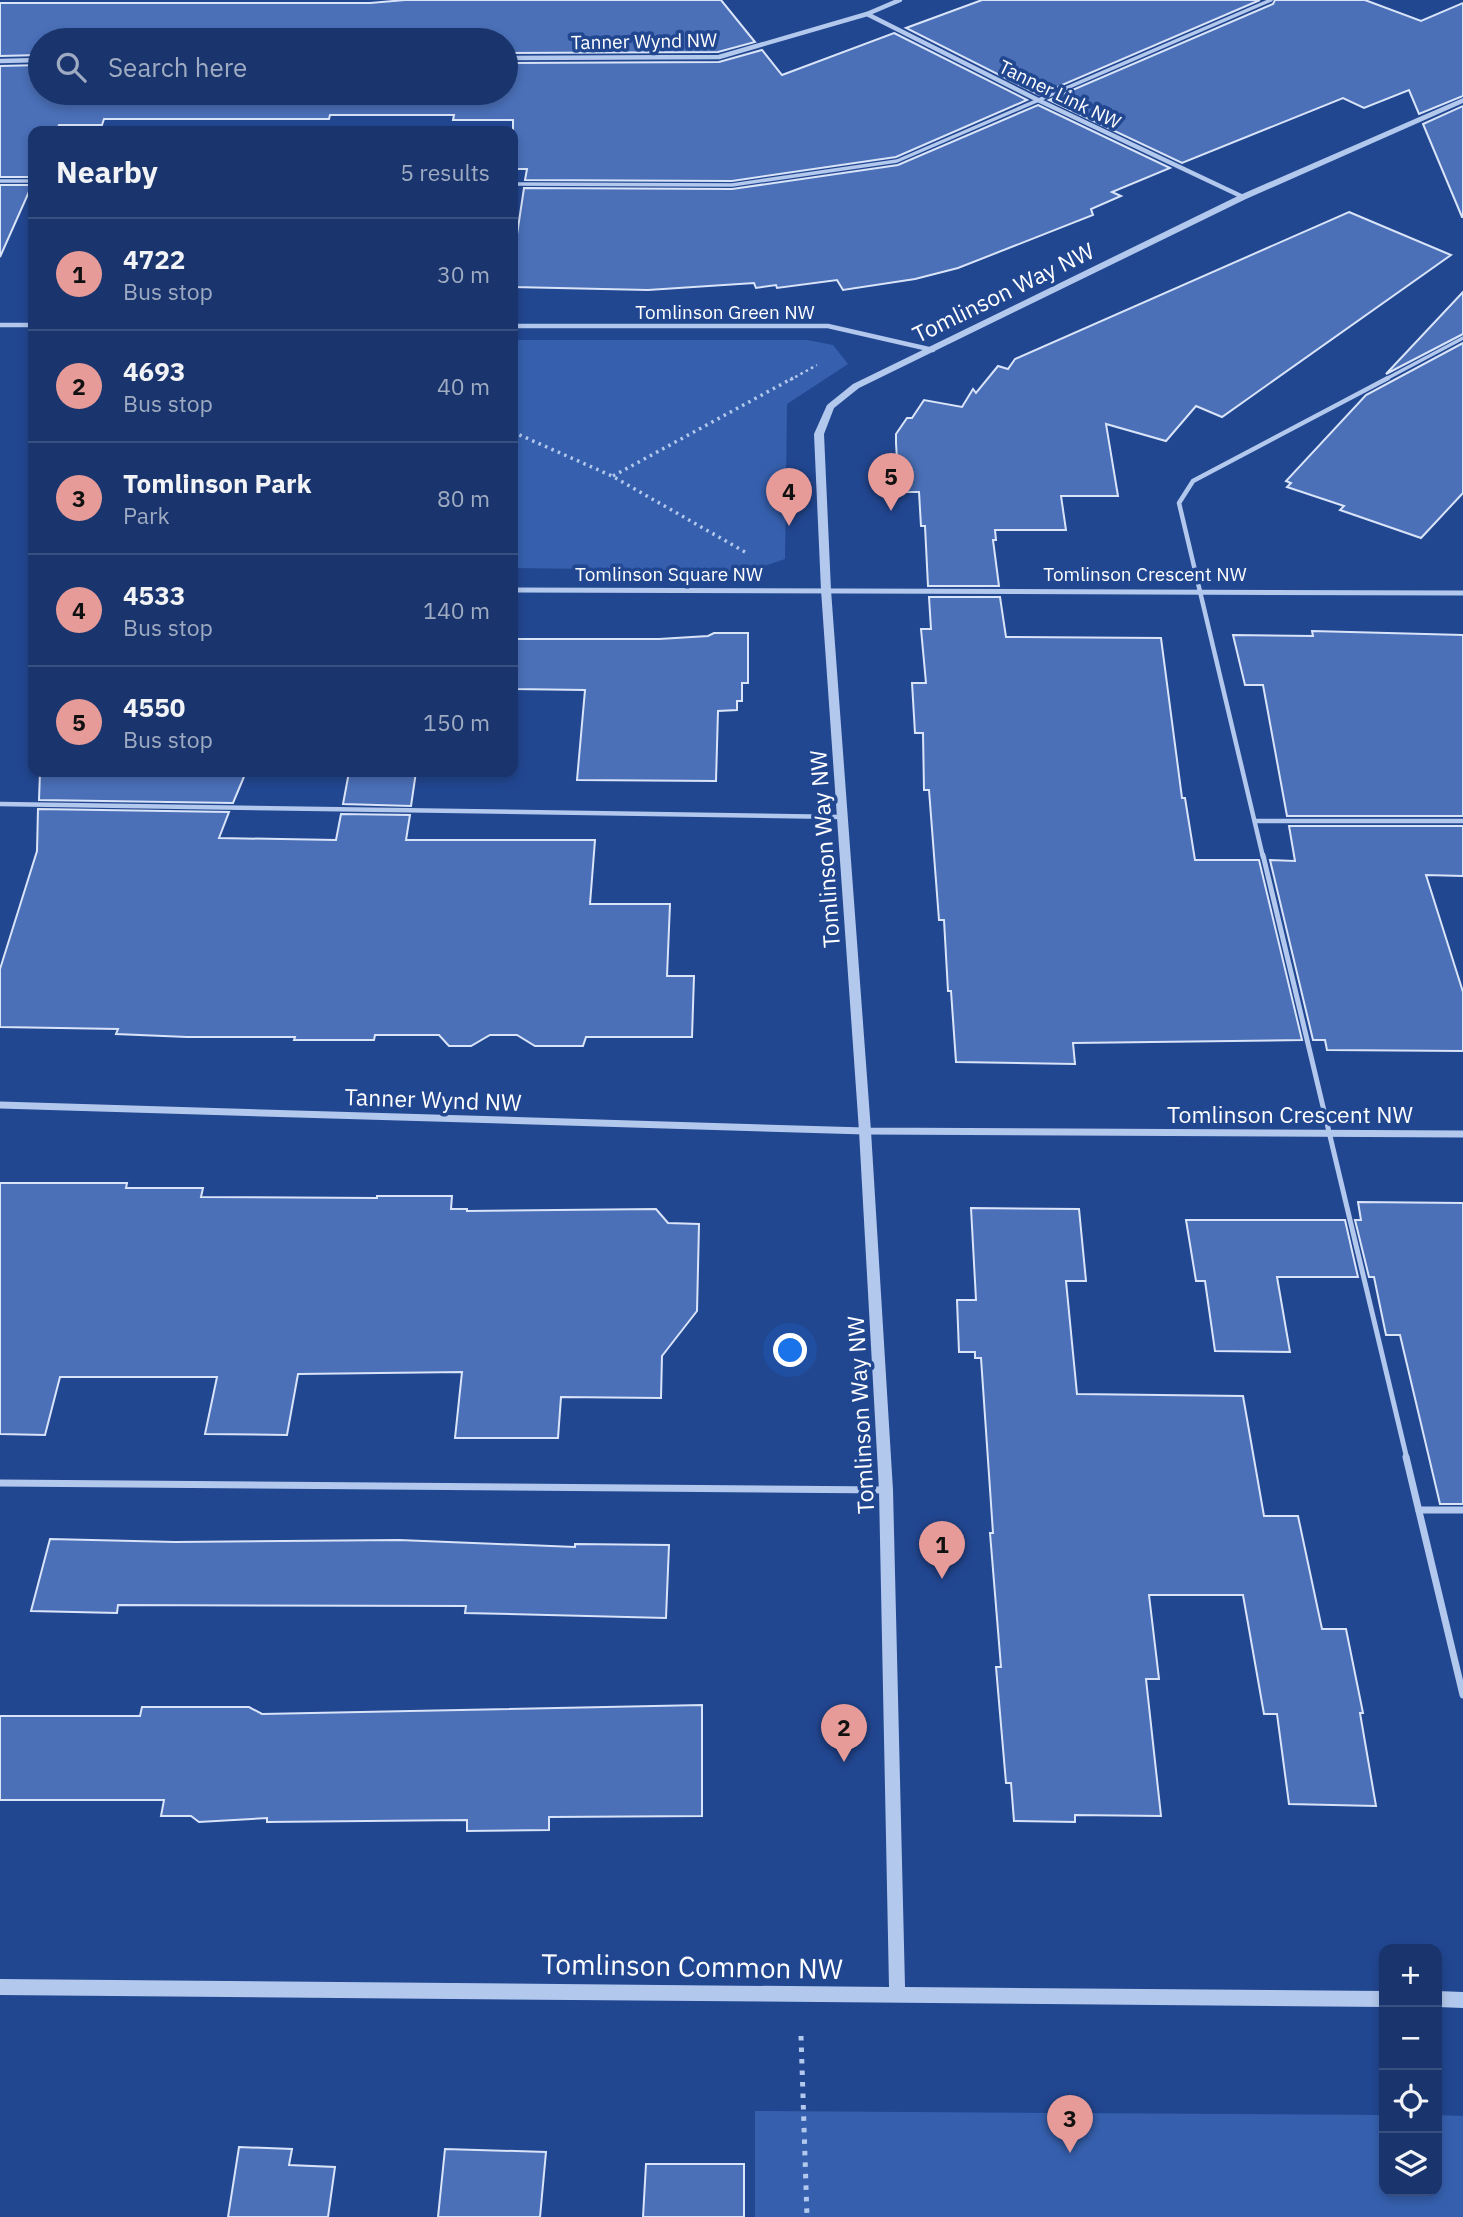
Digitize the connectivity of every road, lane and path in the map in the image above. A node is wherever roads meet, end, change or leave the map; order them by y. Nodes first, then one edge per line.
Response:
1 (900, 0) edge
2 (1270, 0) edge
3 (867, 14) junction
4 (518, 58) edge
5 (0, 61) edge
6 (28, 61) edge
7 (1463, 100) edge
8 (1040, 101) junction
9 (0, 181) edge
10 (28, 181) edge
11 (518, 184) edge
12 (1243, 197) junction
13 (0, 325) edge
14 (28, 325) edge
15 (518, 326) edge
16 (1463, 338) edge
17 (934, 350) junction
18 (822, 362) dead end
19 (518, 434) edge
20 (612, 477) junction
21 (755, 558) dead end
22 (518, 590) edge
23 (826, 590) junction
24 (1198, 590) junction
25 (1463, 593) edge
26 (0, 804) edge
27 (842, 817) junction
28 (1255, 821) junction
29 (1463, 821) edge
30 (0, 1105) edge
31 (865, 1131) junction
32 (1329, 1134) junction
33 (1463, 1134) edge
34 (0, 1483) edge
35 (886, 1490) junction
36 (1419, 1510) junction
37 (1463, 1510) edge
38 (1463, 1695) edge
39 (0, 1987) edge
40 (800, 1993) junction
41 (897, 1995) junction
42 (1379, 1999) edge
43 (1442, 1999) edge
44 (1463, 2000) edge
45 (807, 2217) edge

1 - 3 street, Tanner Wynd NW
2 - 8 lane
3 - 4 street, Tanner Wynd NW
3 - 8 street, Tanner Link NW
5 - 6 street
7 - 12 street, Tomlinson Way NW
8 - 11 lane
8 - 12 street, Tanner Link NW
9 - 10 lane
12 - 17 street, Tomlinson Way NW
13 - 14 street
15 - 17 street, Tomlinson Green NW
16 - 24 lane
17 - 23 street, Tomlinson Way NW
18 - 20 path
19 - 20 path
20 - 21 path
22 - 23 street, Tomlinson Square NW
23 - 24 street, Tomlinson Crescent NW
23 - 27 street, Tomlinson Way NW
24 - 25 street, Tomlinson Crescent NW
24 - 28 lane
26 - 27 lane
27 - 31 street, Tomlinson Way NW
28 - 29 lane
28 - 32 lane
30 - 31 street, Tanner Wynd NW
31 - 32 street, Tomlinson Crescent NW
31 - 35 street, Tomlinson Way NW
32 - 33 street, Tomlinson Crescent NW
32 - 36 lane
34 - 35 lane
35 - 41 street, Tomlinson Way NW
36 - 37 lane
36 - 38 lane
39 - 40 street, Tomlinson Common NW
40 - 41 street, Tomlinson Common NW
40 - 45 path
41 - 42 street, Tomlinson Common NW
43 - 44 street

